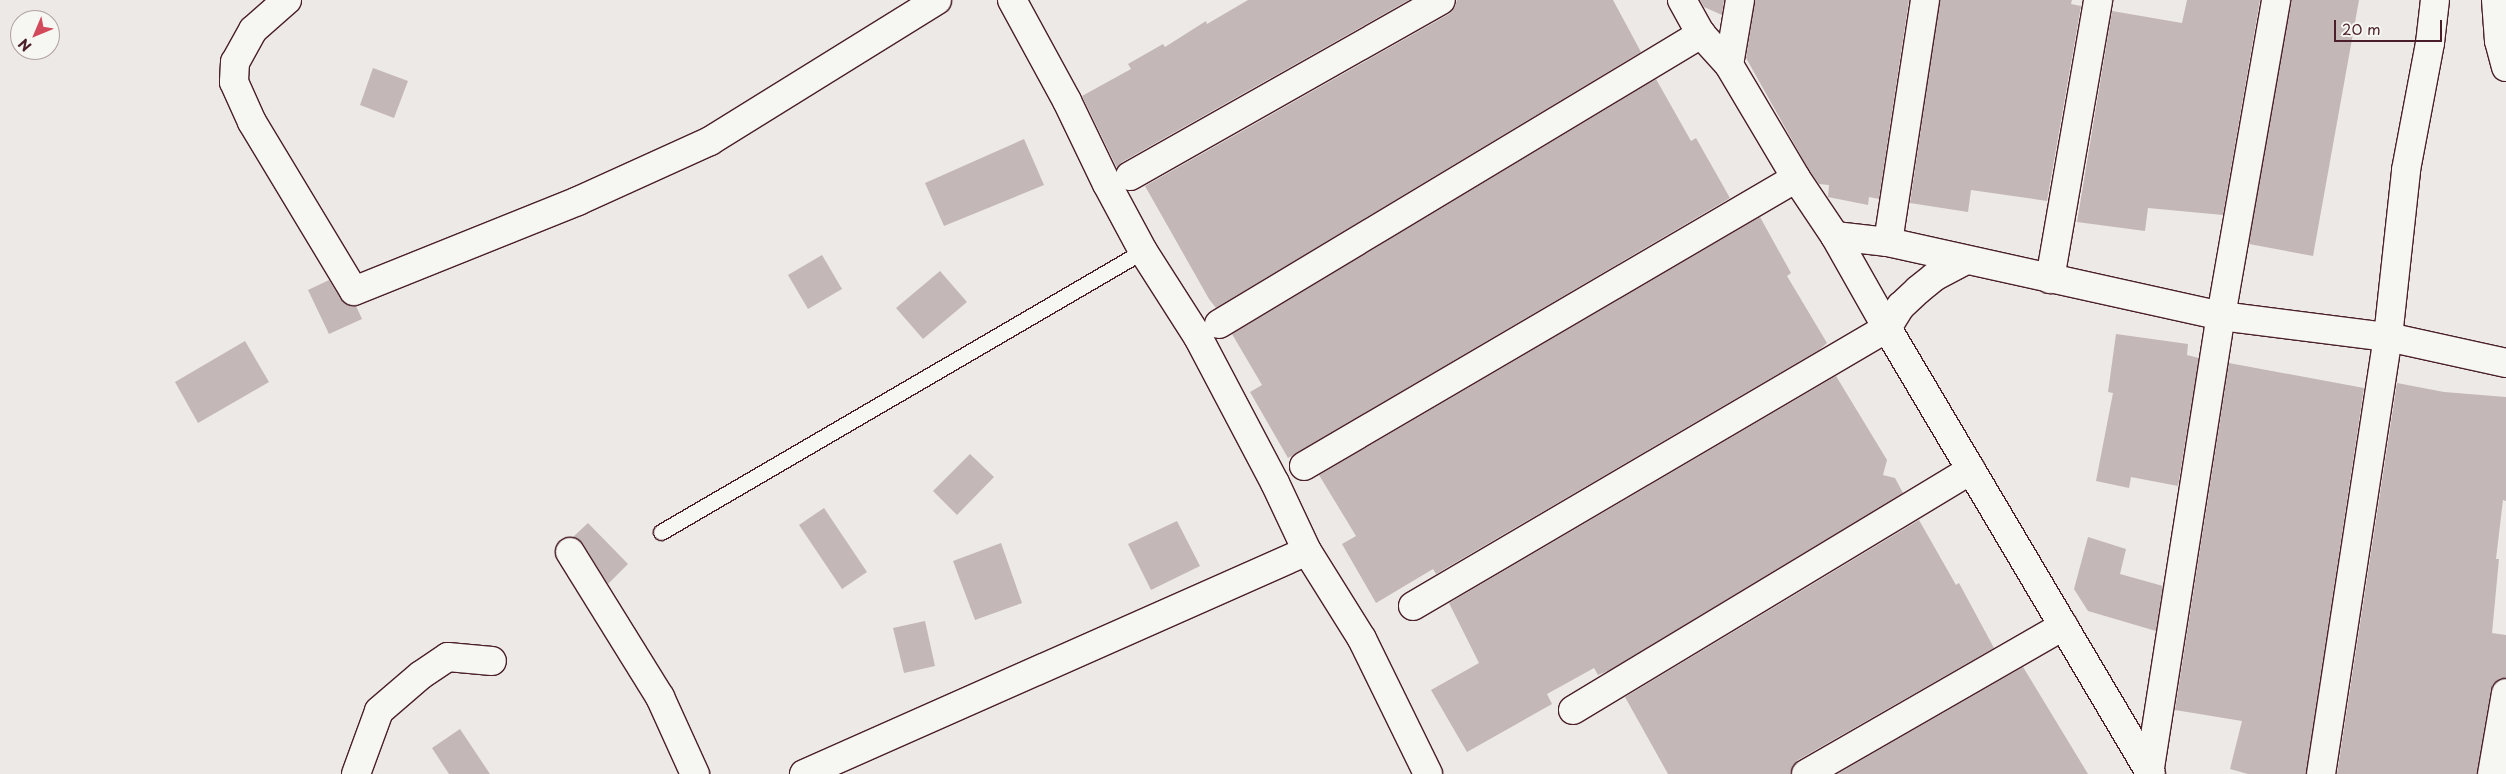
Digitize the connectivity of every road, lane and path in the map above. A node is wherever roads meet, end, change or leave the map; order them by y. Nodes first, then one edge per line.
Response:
1 (287, 0) edge
2 (938, 0) edge
3 (1012, 0) edge
4 (1441, 0) edge
5 (1682, 0) edge
6 (1740, 0) edge
7 (1925, 0) edge
8 (2098, 0) edge
9 (2276, 0) edge
10 (2435, 0) edge
11 (2496, 0) edge
12 (1701, 34) junction
13 (1729, 65) junction
14 (2506, 67) edge
15 (1130, 176) dead end
16 (1796, 178) junction
17 (1835, 236) junction
18 (1888, 242) junction
19 (1143, 251) junction
20 (1966, 260) junction
21 (2050, 279) junction
22 (2221, 316) junction
23 (1219, 324) dead end
24 (1886, 328) junction
25 (2388, 336) junction
26 (2506, 363) edge
27 (1304, 466) dead end
28 (1972, 470) junction
29 (661, 532) dead end
30 (1307, 551) junction
31 (570, 552) dead end
32 (1413, 606) dead end
33 (2063, 626) junction
34 (492, 661) dead end
35 (2506, 693) edge
36 (1573, 710) dead end
37 (356, 774) edge
38 (695, 774) edge
39 (804, 774) edge
40 (1428, 774) edge
41 (1806, 774) edge
42 (2150, 774) edge
43 (2322, 774) edge
44 (2492, 774) edge

1 - 2 street
3 - 19 street
4 - 15 street
5 - 12 street
6 - 13 street
7 - 18 street
8 - 21 street
9 - 22 street
10 - 25 street
11 - 14 street
12 - 13 street
12 - 23 street
13 - 16 street
16 - 17 street
16 - 27 street
17 - 18 street
17 - 24 street
18 - 20 street
19 - 29 lane
19 - 30 street
20 - 21 street
20 - 24 street
21 - 22 street
22 - 25 street
22 - 42 street
24 - 28 street
24 - 32 street
25 - 26 street
25 - 43 street
28 - 33 street
28 - 36 street
30 - 39 street
30 - 40 street
31 - 38 street
33 - 41 street
33 - 42 street
34 - 37 street
35 - 44 street

